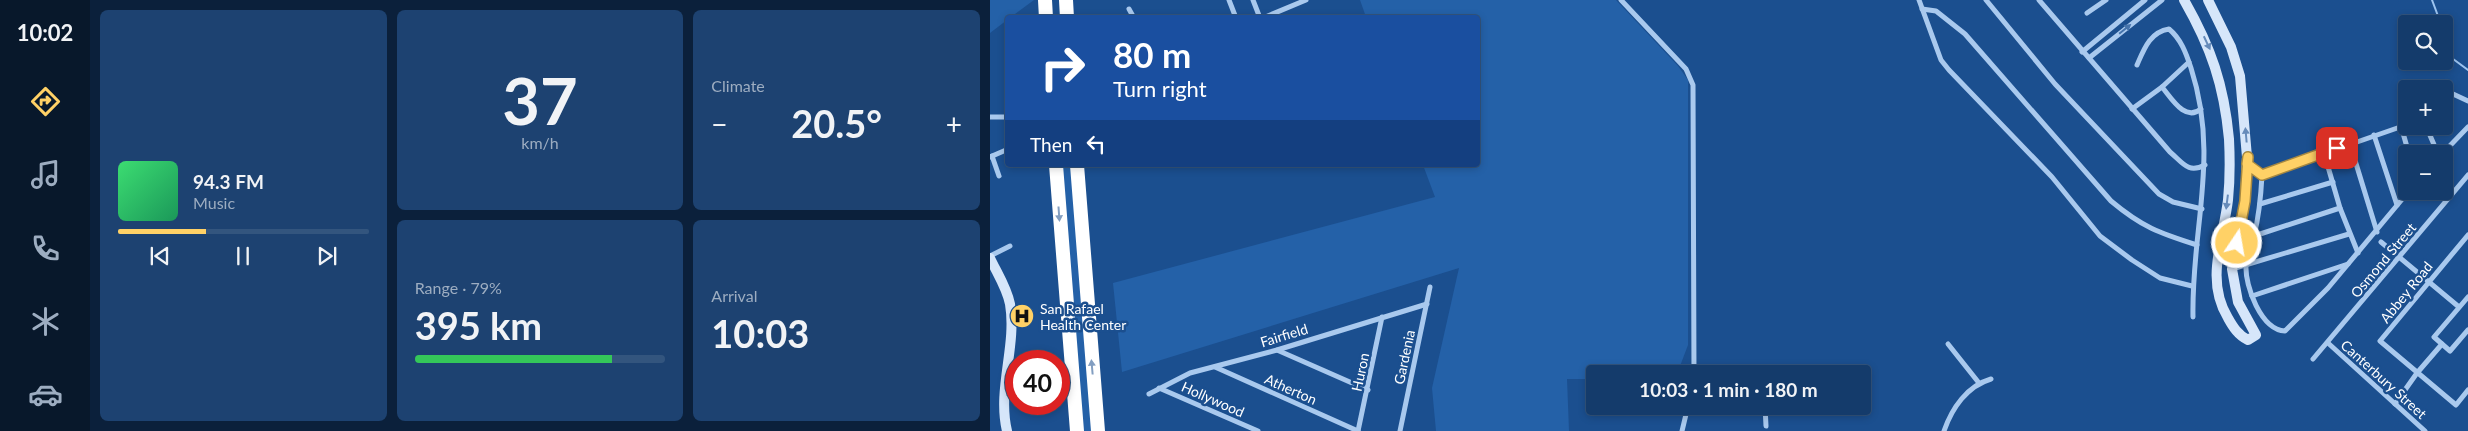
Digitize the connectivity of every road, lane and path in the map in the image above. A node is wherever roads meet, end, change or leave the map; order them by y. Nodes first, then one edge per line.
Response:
1 (1045, 0) edge
2 (1066, 0) edge
3 (1229, 0) edge
4 (1253, 0) edge
5 (1306, 0) edge
6 (1621, 0) edge
7 (1919, 0) edge
8 (1986, 0) edge
9 (2106, 0) edge
10 (2145, 0) edge
11 (2162, 0) edge
12 (2184, 0) edge
13 (2208, 0) edge
14 (2042, 1) edge
15 (1129, 8) dead end
16 (1922, 9) junction
17 (2087, 13) dead end
18 (1046, 15) edge
19 (1067, 15) edge
20 (1132, 15) edge
21 (1235, 15) edge
22 (1260, 15) edge
23 (1269, 15) edge
24 (2082, 52) junction
25 (2089, 58) junction
26 (2189, 62) junction
27 (2138, 65) dead end
28 (2162, 87) junction
29 (2453, 94) edge
30 (2468, 101) edge
31 (2132, 109) junction
32 (2201, 109) junction
33 (990, 117) edge
34 (1005, 117) edge
35 (2468, 127) edge
36 (2398, 128) edge
37 (2374, 135) junction
38 (2350, 144) junction
39 (2451, 145) edge
40 (1005, 150) edge
41 (2324, 153) junction
42 (991, 157) edge
43 (2248, 157) junction
44 (2205, 165) junction
45 (1056, 167) edge
46 (1077, 167) edge
47 (2262, 175) junction
48 (2468, 175) edge
49 (999, 176) dead end
50 (2333, 182) junction
51 (2401, 200) edge
52 (2260, 204) junction
53 (2397, 205) junction
54 (2340, 208) junction
55 (2202, 209) junction
56 (2377, 232) junction
57 (2349, 234) junction
58 (2468, 235) edge
59 (2254, 236) junction
60 (2381, 242) dead end
61 (2197, 245) junction
62 (1010, 246) dead end
63 (2358, 253) junction
64 (990, 257) edge
65 (2399, 258) junction
66 (2349, 264) junction
67 (2246, 266) junction
68 (2233, 273) junction
69 (2247, 274) junction
70 (2430, 281) junction
71 (2192, 286) junction
72 (1430, 287) dead end
73 (2252, 296) junction
74 (2468, 297) edge
75 (1427, 304) junction
76 (2459, 307) junction
77 (1382, 316) junction
78 (2193, 317) dead end
79 (2468, 330) edge
80 (2328, 343) junction
81 (1948, 344) dead end
82 (2442, 344) junction
83 (1277, 350) junction
84 (2313, 359) dead end
85 (1694, 365) edge
86 (1215, 367) junction
87 (2417, 373) junction
88 (1991, 379) dead end
89 (1979, 383) junction
90 (1160, 388) junction
91 (1368, 390) junction
92 (2468, 390) edge
93 (1149, 394) dead end
94 (2395, 404) junction
95 (1686, 415) edge
96 (1765, 415) edge
97 (1766, 426) dead end
98 (1007, 431) edge
99 (1077, 431) edge
100 (1098, 431) edge
101 (1258, 431) edge
102 (1358, 431) edge
103 (1400, 431) edge
104 (1682, 431) edge
105 (1944, 431) edge
106 (2425, 431) edge

1 - 18 highway
2 - 19 highway
3 - 21 street
4 - 22 street
5 - 23 street
6 - 85 street
7 - 16 street
8 - 55 street
9 - 17 street
10 - 24 street
25 -> 11 street
12 -> 68 street
43 -> 13 street
14 - 24 street
15 - 20 street
16 - 61 street
16 - 71 street
24 - 25 street
25 - 31 street
26 - 27 street
26 - 28 street
26 - 32 street
28 - 31 street
28 - 32 street
29 - 30 street
31 - 44 street
32 - 44 street
33 - 34 street
35 - 39 street
36 - 37 street
37 - 38 street
37 - 53 street
38 - 41 street
38 - 56 street
40 - 42 street
41 - 47 street
41 - 50 street
42 - 49 street
43 - 47 street
43 - 68 street
44 - 55 street
45 -> 99 highway
100 -> 46 highway
47 - 52 street
48 - 65 street, Osmond Street
50 - 52 street
50 - 54 street
51 - 53 street
52 - 59 street
53 - 56 street
54 - 57 street
54 - 59 street
55 - 61 street
56 - 63 street
57 - 63 street
57 - 67 street
58 - 70 street, Abbey Road
59 - 67 street
60 - 65 street
61 - 71 street
62 - 64 street
63 - 66 street
64 - 98 street
65 - 70 street
65 - 80 street, Osmond Street
66 - 73 street
66 - 73 street
67 - 68 street
67 - 69 street
68 - 69 street
69 - 73 street
70 - 76 street
70 - 87 street, Abbey Road
71 - 78 street
72 - 75 street, Gardenia
74 - 76 street
75 - 77 street, Fairfield
75 - 103 street, Gardenia
76 - 82 street
77 - 83 street, Fairfield
77 - 91 street, Huron
79 - 82 street
80 - 84 street, Osmond Street
80 - 94 street, Canterbury Street
81 - 89 street
82 - 87 street
83 - 86 street, Fairfield
83 - 91 street
86 - 90 street, Fairfield
86 - 102 street, Atherton
87 - 92 street, Abbey Road
87 - 94 street
88 - 89 street
89 - 105 street
90 - 93 street, Fairfield
90 - 101 street, Hollywood
91 - 102 street, Huron
94 - 106 street, Canterbury Street
95 - 104 street
96 - 97 street

